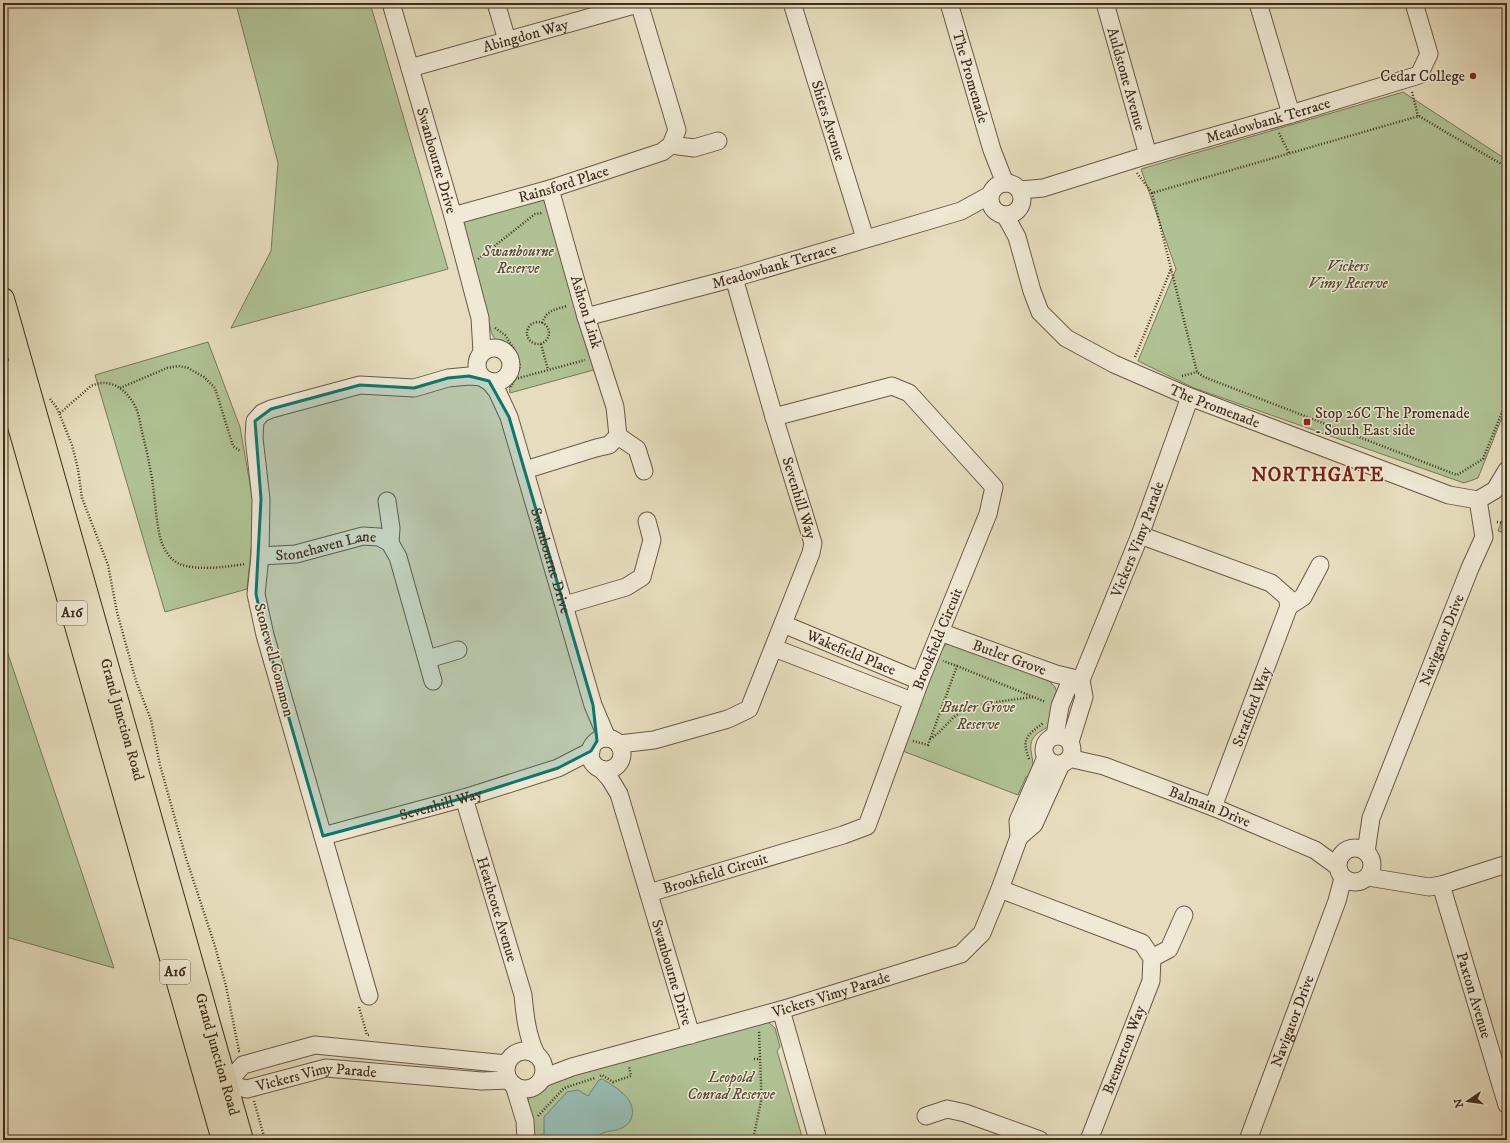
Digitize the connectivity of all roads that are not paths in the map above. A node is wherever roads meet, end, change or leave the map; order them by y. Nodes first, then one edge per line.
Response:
1 (391, 3) edge
2 (496, 3) edge
3 (640, 3) edge
4 (792, 3) edge
5 (949, 3) edge
6 (1105, 3) edge
7 (1258, 3) edge
8 (1414, 3) edge
9 (507, 40) junction
10 (410, 68) junction
11 (1291, 114) junction
12 (718, 141) dead end
13 (671, 145) junction
14 (1148, 155) junction
15 (550, 189) junction
16 (1006, 198) junction
17 (453, 216) junction
18 (865, 238) junction
19 (734, 278) junction
20 (3, 299) edge
21 (586, 317) junction
22 (485, 353) junction
23 (3, 370) edge
24 (448, 378) junction
25 (500, 381) junction
26 (1190, 396) junction
27 (774, 417) junction
28 (618, 436) junction
29 (525, 470) junction
30 (1507, 470) edge
31 (644, 471) dead end
32 (1478, 500) junction
33 (387, 501) dead end
34 (647, 521) dead end
35 (1140, 535) junction
36 (390, 543) junction
37 (253, 556) junction
38 (1320, 565) dead end
39 (564, 605) junction
40 (1289, 606) junction
41 (783, 624) junction
42 (940, 632) junction
43 (774, 648) junction
44 (458, 650) dead end
45 (428, 659) junction
46 (1081, 680) junction
47 (433, 681) dead end
48 (920, 681) junction
49 (912, 701) junction
50 (1062, 751) junction
51 (606, 753) junction
52 (464, 798) junction
53 (1214, 807) junction
54 (323, 836) junction
55 (1507, 864) edge
56 (1355, 865) junction
57 (1441, 886) junction
58 (1000, 889) junction
59 (648, 893) junction
60 (1184, 915) dead end
61 (1152, 958) junction
62 (369, 996) road end
63 (781, 1010) junction
64 (526, 1021) junction
65 (691, 1035) junction
66 (539, 1070) junction
67 (511, 1071) junction
68 (217, 1086) junction
69 (1507, 1105) edge
70 (926, 1116) dead end
71 (531, 1122) junction
72 (223, 1140) edge
73 (242, 1140) edge
74 (526, 1140) edge
75 (818, 1140) edge
76 (1040, 1140) edge
77 (1089, 1140) edge
78 (1248, 1140) edge

1 - 10 street, Swanbourne Drive
2 - 9 street
3 - 9 street, Abingdon Way
3 - 13 street
4 - 18 street, Shiers Avenue
5 - 16 street, The Promenade
6 - 14 street, Auldstone Avenue
7 - 11 street
8 - 11 street, Meadowbank Terrace
9 - 10 street, Abingdon Way
10 - 17 street, Swanbourne Drive
11 - 14 street, Meadowbank Terrace
12 - 13 street
13 - 15 street, Rainsford Place
14 - 16 street, Meadowbank Terrace
15 - 17 street, Rainsford Place
15 - 21 street, Ashton Link
16 - 18 street, Meadowbank Terrace
16 - 26 street, The Promenade
17 - 22 street, Swanbourne Drive
18 - 19 street, Meadowbank Terrace
19 - 21 street, Meadowbank Terrace
19 - 27 street, Sevenhill Way
20 - 68 highway, Grand Junction Road / A16
21 - 28 street, Ashton Link
22 - 24 street, Stonewell Common
22 - 25 street
22 - 25 street
23 - 68 highway, Grand Junction Road / A16
24 - 25 street, Stonewell Common
24 - 37 street, Stonewell Common
25 - 29 street, Swanbourne Drive
26 - 32 street, The Promenade
26 - 35 street, Vickers Vimy Parade
27 - 41 street, Sevenhill Way
27 - 42 street, Brookfield Circuit
28 - 29 street
28 - 31 street
29 - 39 street, Swanbourne Drive
30 - 32 street
32 - 56 street, Navigator Drive
33 - 36 street, Stonehaven Lane
34 - 39 street
35 - 40 street
35 - 46 street, Vickers Vimy Parade
36 - 37 street, Stonehaven Lane
36 - 45 street, Stonehaven Lane
37 - 54 street, Stonewell Common
38 - 40 street
39 - 51 street, Swanbourne Drive
40 - 53 street, Stratford Way
41 - 43 street, Sevenhill Way
41 - 48 street, Wakefield Place
42 - 46 street, Butler Grove
42 - 48 street, Brookfield Circuit
43 - 49 street, Wakefield Place
43 - 51 street, Sevenhill Way
44 - 45 street
45 - 47 street, Stonehaven Lane
46 - 50 street, Vickers Vimy Parade
46 - 50 street, Vickers Vimy Parade
48 - 49 street, Brookfield Circuit
49 - 59 street, Brookfield Circuit
50 - 53 street, Balmain Drive
50 - 58 street, Vickers Vimy Parade
51 - 52 street, Sevenhill Way
51 - 59 street, Swanbourne Drive
52 - 54 street, Sevenhill Way
52 - 64 street, Heathcote Avenue
53 - 56 street, Balmain Drive
54 - 62 street, Stonewell Common
55 - 57 street, Balmain Drive
56 - 57 street, Balmain Drive
56 - 78 street, Navigator Drive
57 - 69 street, Paxton Avenue
58 - 61 street
58 - 63 street, Vickers Vimy Parade
59 - 65 street, Swanbourne Drive
60 - 61 street
61 - 77 street, Bremerton Way
63 - 65 street, Vickers Vimy Parade
63 - 75 street
64 - 66 street, Heathcote Avenue
64 - 67 street, Heathcote Avenue
65 - 66 street, Vickers Vimy Parade
66 - 67 street
66 - 67 street
66 - 71 street
67 - 68 street, Vickers Vimy Parade
67 - 68 street, Vickers Vimy Parade
67 - 71 street
68 - 72 highway, Grand Junction Road / A16
68 - 73 highway, Grand Junction Road / A16
70 - 76 street
71 - 74 street

